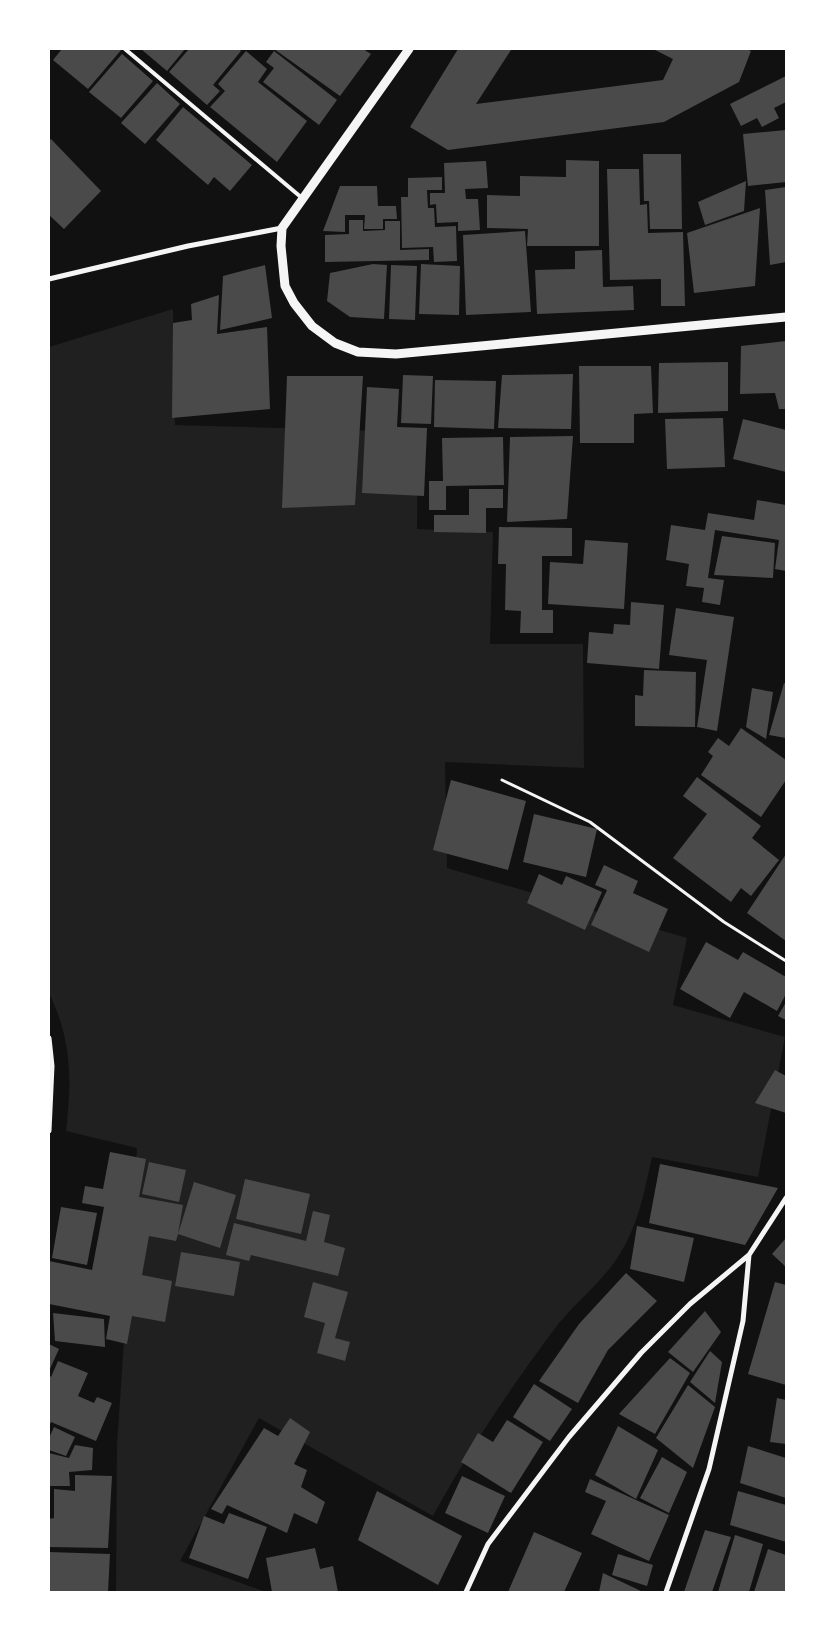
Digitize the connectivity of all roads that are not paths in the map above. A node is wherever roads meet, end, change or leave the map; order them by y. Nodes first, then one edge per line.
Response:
1 (125, 49) edge
2 (409, 49) edge
3 (302, 198) junction
4 (282, 228) junction
5 (49, 279) edge
6 (786, 317) edge
7 (49, 1038) edge
8 (49, 1131) edge
9 (786, 1198) edge
10 (749, 1255) junction
11 (466, 1592) edge
12 (666, 1592) edge

1 - 3 lane
2 - 3 street
3 - 4 street
4 - 5 street
4 - 6 street
7 - 8 street
9 - 10 street
10 - 11 street
10 - 12 street

